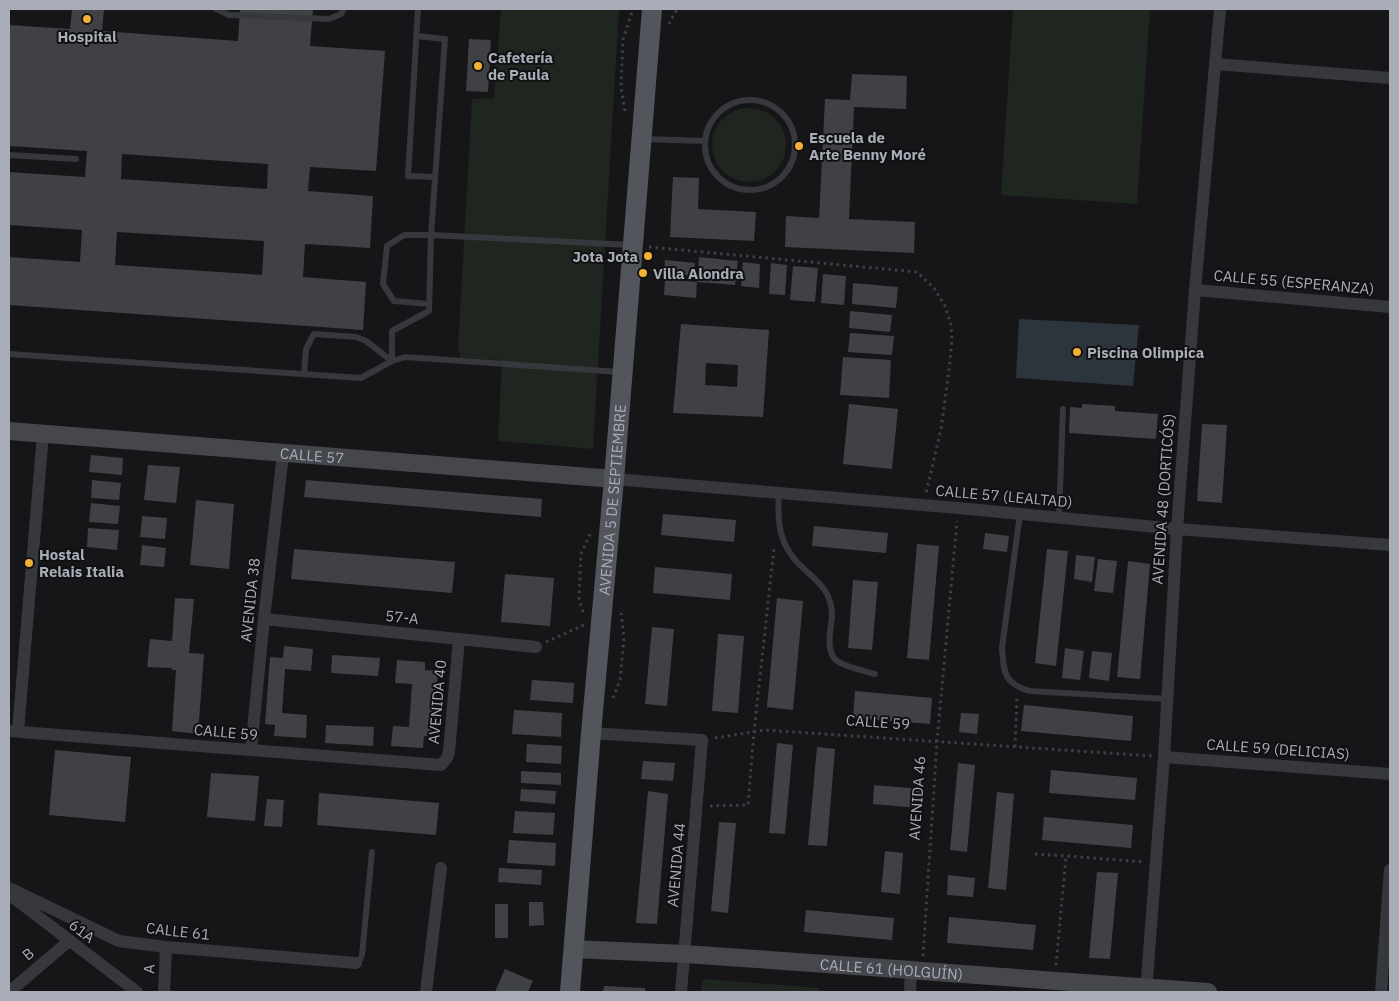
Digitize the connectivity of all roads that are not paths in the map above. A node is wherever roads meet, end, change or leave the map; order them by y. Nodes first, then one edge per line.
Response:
1 (216, 9) edge
2 (344, 9) edge
3 (418, 9) edge
4 (652, 9) edge
5 (1220, 9) edge
6 (416, 36) junction
7 (1215, 64) junction
8 (1390, 78) edge
9 (641, 139) junction
10 (705, 141) junction
11 (9, 155) edge
12 (76, 159) dead end
13 (435, 178) junction
14 (431, 235) junction
15 (634, 245) junction
16 (1195, 290) junction
17 (429, 304) junction
18 (1390, 307) edge
19 (9, 354) edge
20 (392, 361) junction
21 (623, 372) junction
22 (304, 374) junction
23 (1063, 409) dead end
24 (9, 431) edge
25 (43, 434) junction
26 (283, 454) junction
27 (614, 479) junction
28 (779, 493) junction
29 (1020, 514) junction
30 (1059, 517) junction
31 (1177, 528) junction
32 (1390, 545) edge
33 (264, 619) junction
34 (459, 640) junction
35 (536, 647) road end
36 (875, 674) dead end
37 (1167, 699) junction
38 (14, 731) edge
39 (591, 733) junction
40 (251, 750) junction
41 (1164, 756) junction
42 (441, 765) joint
43 (1390, 774) edge
44 (372, 852) dead end
45 (441, 868) dead end
46 (1390, 870) edge
47 (9, 888) edge
48 (9, 894) edge
49 (68, 941) junction
50 (166, 947) junction
51 (573, 950) junction
52 (684, 954) junction
53 (356, 963) joint
54 (917, 970) junction
55 (1146, 990) edge
56 (9, 992) edge
57 (137, 992) edge
58 (164, 992) edge
59 (426, 992) edge
60 (570, 992) edge
61 (681, 992) edge
62 (910, 992) edge
63 (1208, 992) edge
64 (1381, 992) edge

1 - 2 lane
3 - 6 lane
4 - 9 main road, AVENIDA 5 DE SEPTIEMBRE
5 - 7 street, AVENIDA 48 (DORTICÓS)
6 - 13 lane
6 - 13 lane
7 - 8 street
7 - 16 street, AVENIDA 48 (DORTICÓS)
9 - 10 lane
9 - 15 main road, AVENIDA 5 DE SEPTIEMBRE
10 - 10 lane
11 - 12 lane
13 - 14 lane
14 - 15 lane
14 - 17 lane
14 - 17 lane
15 - 21 main road, AVENIDA 5 DE SEPTIEMBRE
16 - 18 street, CALLE 55 (ESPERANZA)
16 - 31 street, AVENIDA 48 (DORTICÓS)
17 - 20 lane
19 - 22 lane
20 - 21 lane
20 - 22 lane
20 - 22 lane
21 - 27 main road, AVENIDA 5 DE SEPTIEMBRE
23 - 30 lane
24 - 25 street, CALLE 57
25 - 26 street, CALLE 57
25 - 38 street
26 - 27 street, CALLE 57
26 - 33 street, AVENIDA 38
27 - 28 street, CALLE 57 (LEALTAD)
27 - 39 main road, AVENIDA 5 DE SEPTIEMBRE
28 - 29 street, CALLE 57 (LEALTAD)
28 - 36 lane
29 - 30 street, CALLE 57 (LEALTAD)
29 - 37 lane
30 - 31 street, CALLE 57 (LEALTAD)
31 - 32 street, CALLE 57 (LEALTAD)
31 - 37 street, AVENIDA 48 (DORTICÓS)
33 - 34 street, 57-A
33 - 40 street, AVENIDA 38
34 - 35 street, 57-A
34 - 42 street, AVENIDA 40
37 - 41 street, AVENIDA 48 (DORTICÓS)
38 - 40 street, CALLE 59
39 - 51 main road, AVENIDA 5 DE SEPTIEMBRE
39 - 52 street, AVENIDA 44
40 - 42 street, CALLE 59
41 - 43 street, CALLE 59 (DELICIAS)
41 - 55 street, AVENIDA 48 (DORTICÓS)
44 - 53 lane
45 - 59 street
46 - 64 street
47 - 50 street, CALLE 61
48 - 49 street, 61A
49 - 56 street, B
49 - 57 street, 61A
50 - 53 street, CALLE 61
50 - 58 street, A
51 - 52 street, CALLE 61 (HOLGUÍN)
51 - 60 main road, AVENIDA 5 DE SEPTIEMBRE
52 - 54 street, CALLE 61 (HOLGUÍN)
52 - 61 street, AVENIDA 44
54 - 55 street, CALLE 61 (HOLGUÍN)
54 - 62 street
55 - 63 street, CALLE 61 (HOLGUÍN)

